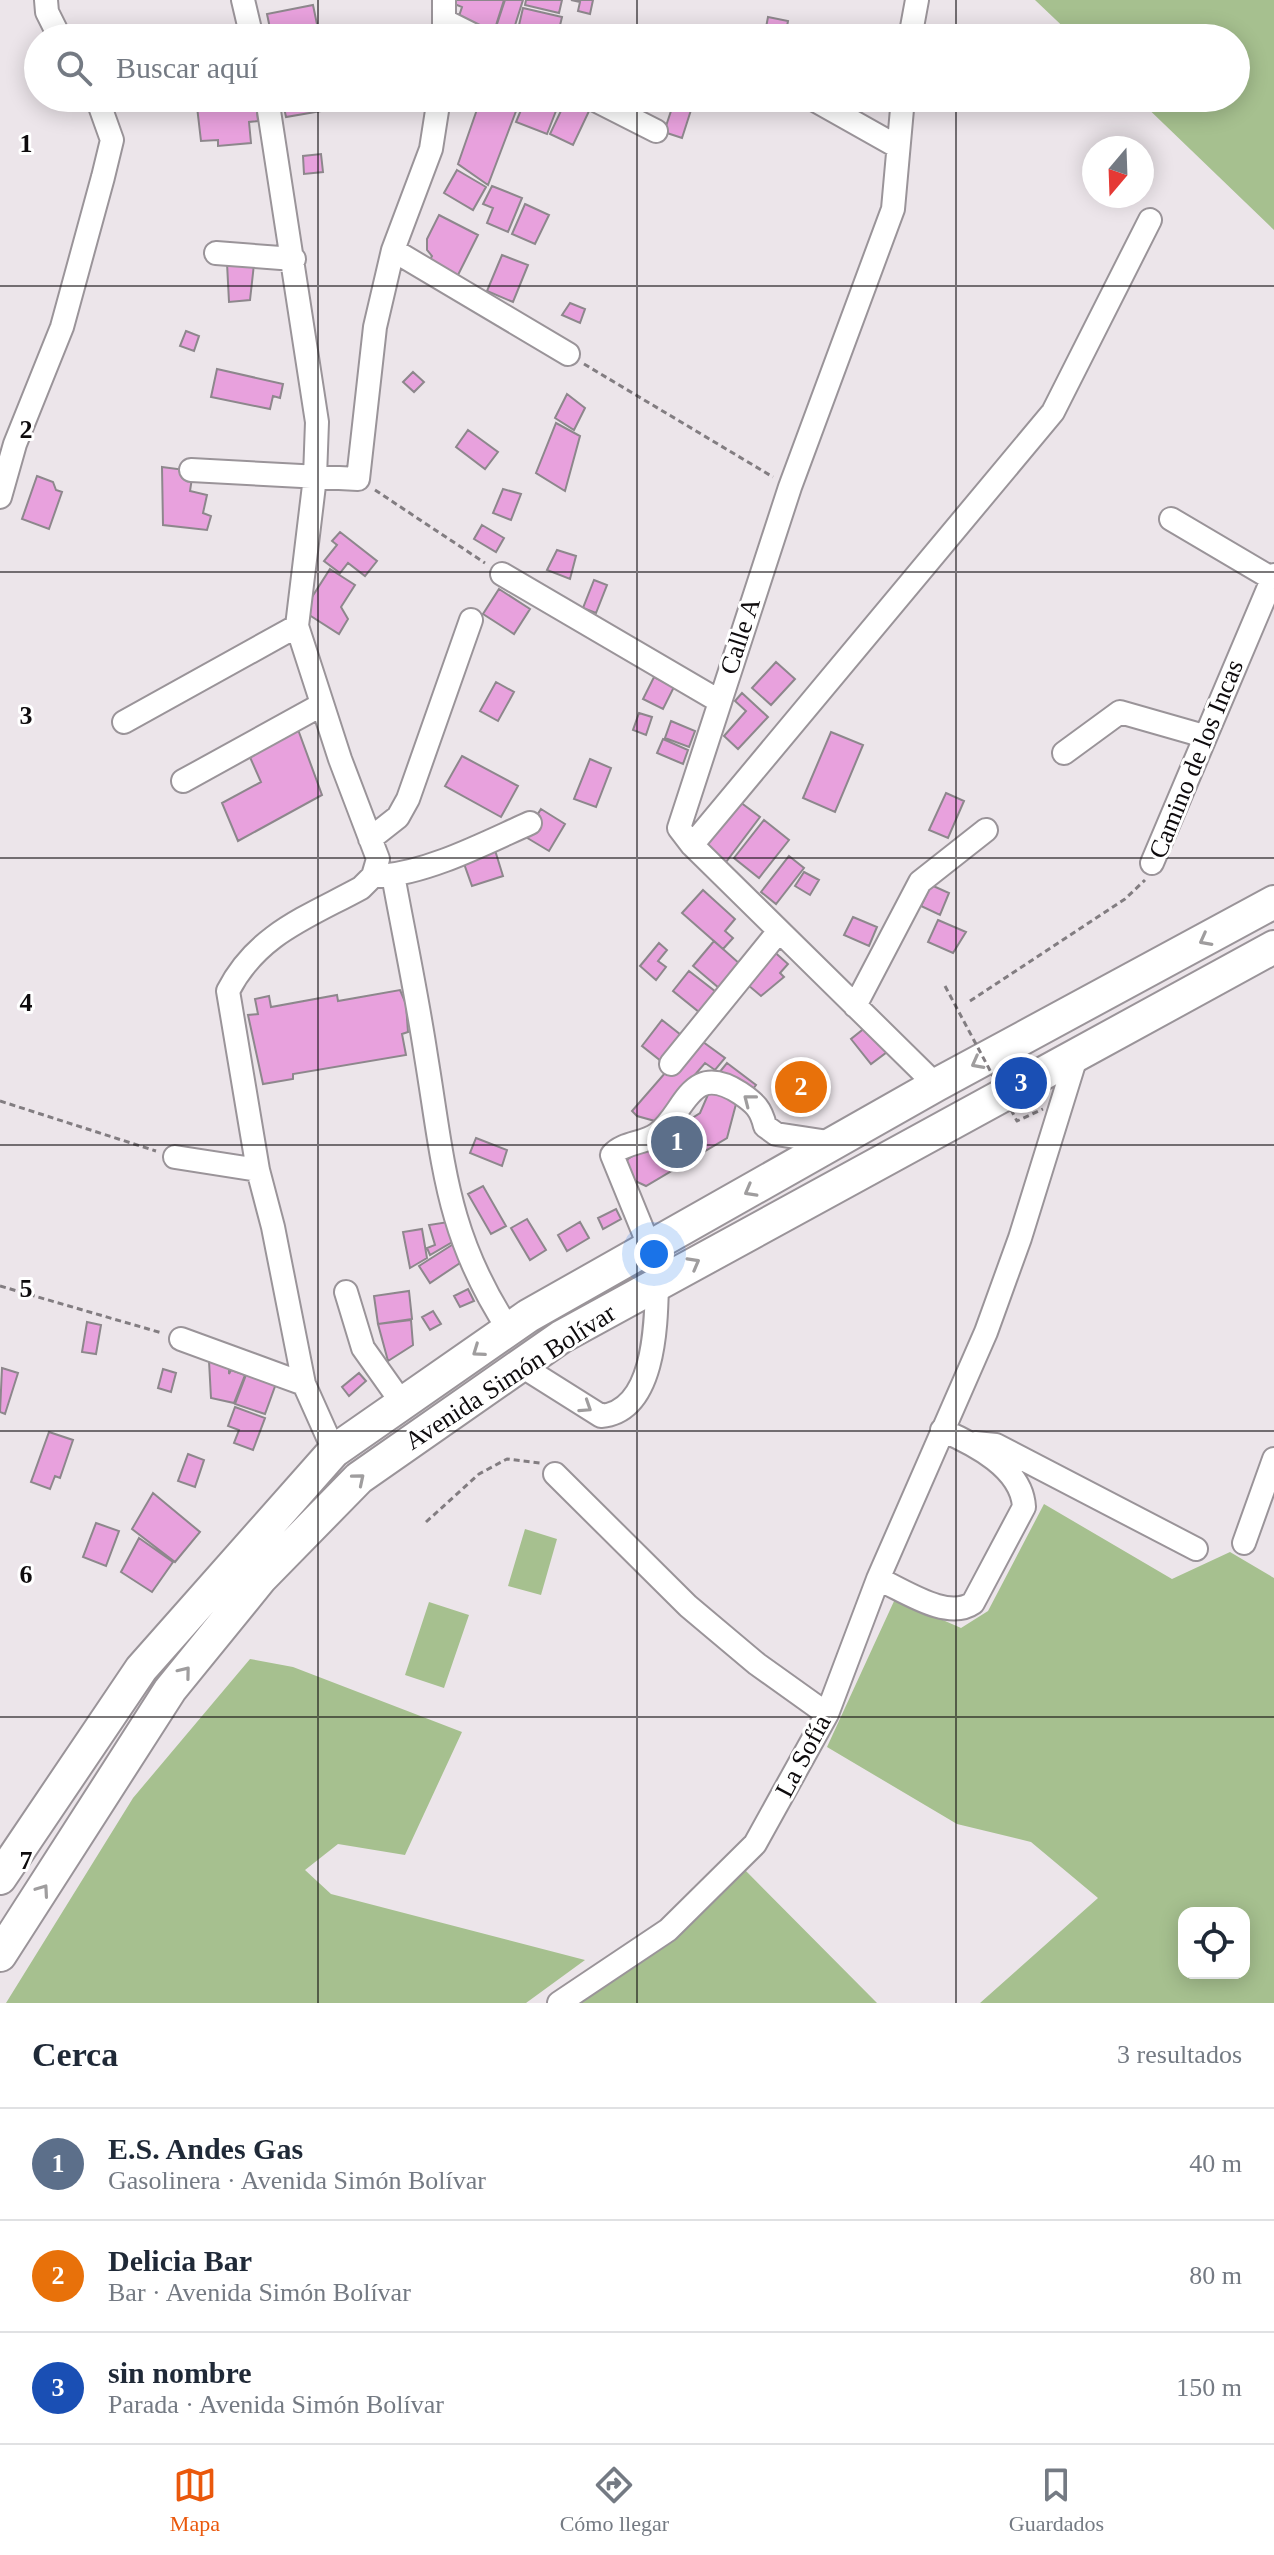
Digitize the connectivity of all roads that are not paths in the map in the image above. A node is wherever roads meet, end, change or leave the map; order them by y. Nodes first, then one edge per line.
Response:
1 (46, 0) edge
2 (243, 0) edge
3 (917, 0) edge
4 (53, 24) edge
5 (249, 24) edge
6 (913, 24) edge
7 (102, 112) edge
8 (269, 112) edge
9 (437, 112) edge
10 (619, 112) edge
11 (836, 112) edge
12 (902, 112) edge
13 (656, 131) dead end
14 (898, 147) junction
15 (1150, 220) dead end
16 (393, 250) junction
17 (216, 253) dead end
18 (294, 259) junction
19 (568, 354) road end
20 (191, 470) dead end
21 (315, 477) junction
22 (0, 497) edge
23 (1171, 519) dead end
24 (502, 574) road end
25 (1273, 577) edge
26 (471, 620) dead end
27 (297, 626) junction
28 (719, 701) junction
29 (321, 705) junction
30 (124, 722) dead end
31 (1204, 736) junction
32 (1064, 753) dead end
33 (183, 781) dead end
34 (530, 823) dead end
35 (986, 830) dead end
36 (370, 839) junction
37 (692, 845) junction
38 (1152, 863) road end
39 (383, 876) junction
40 (1274, 902) edge
41 (779, 931) junction
42 (1272, 954) edge
43 (855, 1006) junction
44 (1077, 1054) junction
45 (671, 1064) dead end
46 (936, 1085) junction
47 (835, 1143) junction
48 (175, 1157) road end
49 (258, 1170) junction
50 (650, 1248) junction
51 (657, 1284) junction
52 (346, 1292) dead end
53 (509, 1330) junction
54 (181, 1339) road end
55 (520, 1365) junction
56 (304, 1384) junction
57 (402, 1403) junction
58 (942, 1430) junction
59 (972, 1444) junction
60 (334, 1451) junction
61 (1274, 1459) edge
62 (555, 1474) road end
63 (1244, 1543) dead end
64 (1196, 1549) dead end
65 (878, 1579) junction
66 (827, 1714) junction
67 (0, 1878) edge
68 (0, 1955) edge
69 (559, 2003) edge

1 - 4 street
2 - 5 street
3 - 6 street
7 - 22 street
8 - 18 street
9 - 16 street
10 - 13 street
11 - 14 street
12 - 14 street, Calle A
14 - 28 street, Calle A
15 - 37 street
16 - 19 street
16 - 21 street
17 - 18 street
18 - 21 street
20 - 21 street
21 - 27 street
23 - 25 street
24 - 28 street
25 - 31 street, Camino de los Incas
26 - 36 street
27 - 29 street
27 - 30 street
28 - 37 street, Calle A
29 - 33 street
29 - 36 street
31 - 32 street
31 - 38 street, Camino de los Incas
34 - 39 street
35 - 43 street
36 - 39 street
37 - 41 street
39 - 49 street
39 - 53 street
40 -> 46 highway, Avenida Simón Bolívar
41 - 43 street
41 - 45 street
42 - 44 highway, Avenida Simón Bolívar
43 - 46 street
51 -> 44 highway, Avenida Simón Bolívar
44 - 58 street, La Sofía
46 - 47 highway, Avenida Simón Bolívar
47 -> 50 highway, Avenida Simón Bolívar
47 -> 50 street
48 - 49 street
49 - 56 street
50 - 53 highway, Avenida Simón Bolívar
51 - 55 highway, Avenida Simón Bolívar
55 -> 51 street
52 - 57 street
53 -> 57 highway, Avenida Simón Bolívar
54 - 56 street
68 -> 55 highway, Avenida Simón Bolívar
56 - 60 street
57 - 60 highway, Avenida Simón Bolívar
58 - 59 street
58 - 65 street, La Sofía
59 - 64 street
59 - 65 street
60 - 67 highway, Avenida Simón Bolívar
61 - 63 street
62 - 66 street
65 - 66 street, La Sofía
66 - 69 street, La Sofía

